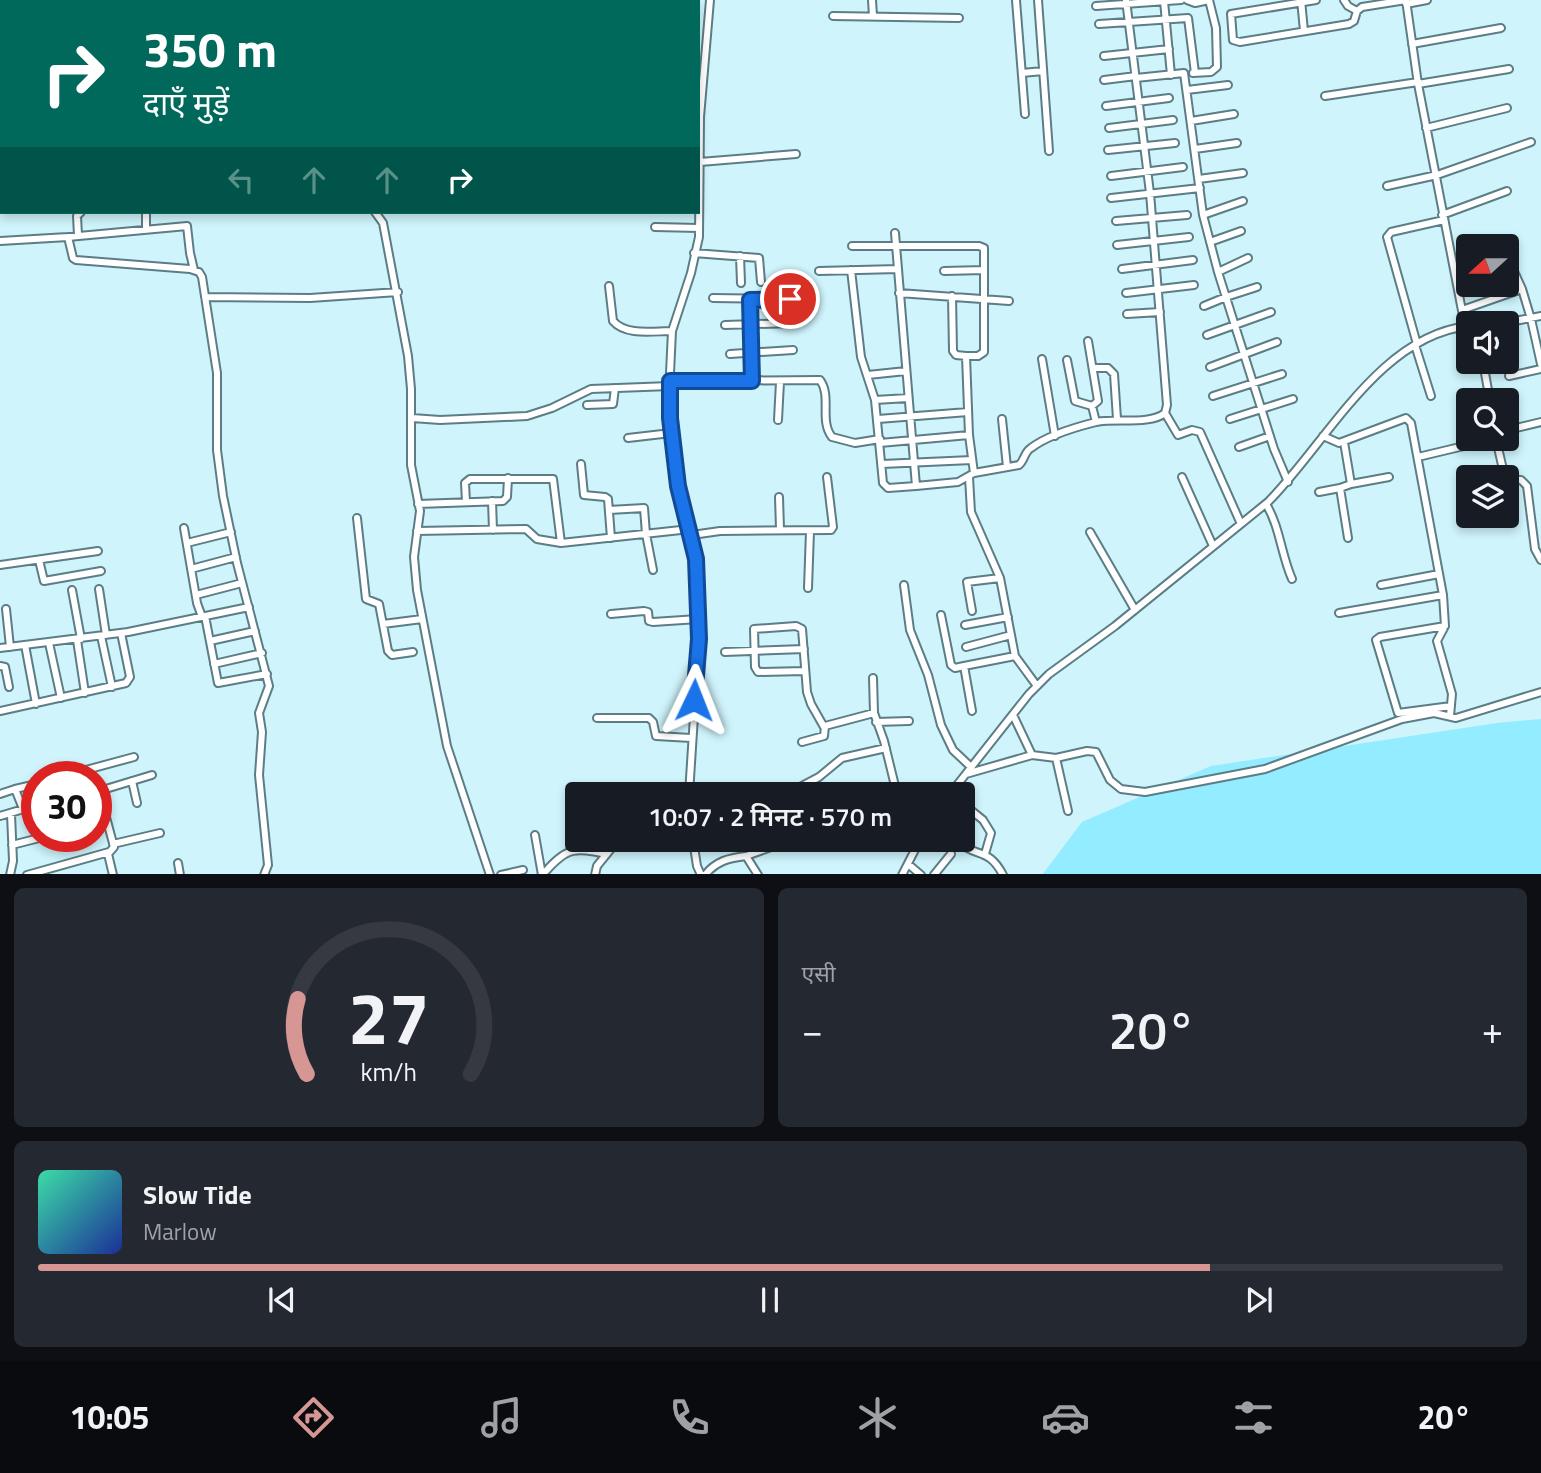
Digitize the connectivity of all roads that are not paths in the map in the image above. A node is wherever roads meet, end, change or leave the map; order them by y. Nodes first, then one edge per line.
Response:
1 (710, 0) edge
2 (872, 0) edge
3 (1016, 0) edge
4 (1038, 0) edge
5 (1181, 0) edge
6 (1188, 0) edge
7 (1209, 0) edge
8 (1316, 0) edge
9 (1344, 0) edge
10 (1427, 0) edge
11 (1164, 1) edge
12 (1301, 1) edge
13 (1406, 1) edge
14 (1127, 2) edge
15 (1096, 6) dead end
16 (1357, 10) junction
17 (832, 16) dead end
18 (873, 16) junction
19 (959, 18) dead end
20 (1166, 19) junction
21 (1129, 22) junction
22 (1099, 24) dead end
23 (1502, 28) dead end
24 (1304, 31) junction
25 (1412, 44) junction
26 (1169, 49) junction
27 (1133, 52) junction
28 (1104, 56) dead end
29 (1510, 69) dead end
30 (1043, 71) junction
31 (1022, 73) junction
32 (1195, 73) junction
33 (1184, 74) junction
34 (1171, 75) junction
35 (1136, 77) junction
36 (1104, 80) dead end
37 (1418, 83) junction
38 (1228, 85) dead end
39 (1187, 90) junction
40 (1325, 96) dead end
41 (1169, 98) dead end
42 (1139, 102) junction
43 (1106, 106) dead end
44 (1507, 108) dead end
45 (1025, 114) dead end
46 (1234, 114) dead end
47 (1172, 120) dead end
48 (1191, 121) junction
49 (1142, 124) junction
50 (1109, 128) dead end
51 (1426, 128) junction
52 (1237, 142) dead end
53 (1531, 142) dead end
54 (1175, 143) dead end
55 (1145, 146) junction
56 (1195, 149) junction
57 (1108, 150) dead end
58 (1049, 151) dead end
59 (796, 155) dead end
60 (700, 162) edge
61 (1183, 167) dead end
62 (1148, 170) junction
63 (1243, 173) dead end
64 (1437, 175) junction
65 (1111, 176) dead end
66 (1199, 179) junction
67 (1387, 186) dead end
68 (1200, 188) junction
69 (1507, 191) dead end
70 (1150, 193) junction
71 (1111, 198) dead end
72 (1243, 201) dead end
73 (79, 214) edge
74 (146, 214) edge
75 (376, 214) edge
76 (699, 214) edge
77 (1186, 215) dead end
78 (1203, 215) junction
79 (1152, 217) junction
80 (1443, 217) junction
81 (1116, 221) dead end
82 (655, 227) dead end
83 (146, 228) junction
84 (699, 228) junction
85 (1241, 231) dead end
86 (895, 233) dead end
87 (78, 235) junction
88 (68, 237) junction
89 (1189, 237) dead end
90 (1154, 241) junction
91 (0, 242) edge
92 (1210, 242) junction
93 (1117, 245) dead end
94 (852, 246) dead end
95 (896, 246) junction
96 (694, 253) junction
97 (740, 256) junction
98 (1248, 258) dead end
99 (1193, 260) dead end
100 (1156, 264) junction
101 (898, 269) junction
102 (1122, 269) dead end
103 (194, 270) junction
104 (851, 270) junction
105 (984, 270) junction
106 (819, 271) dead end
107 (944, 271) dead end
108 (1218, 272) junction
109 (761, 282) dead end
110 (1519, 282) edge
111 (741, 283) dead end
112 (1194, 285) dead end
113 (610, 286) dead end
114 (1257, 287) dead end
115 (1158, 289) junction
116 (1522, 289) junction
117 (398, 292) junction
118 (1126, 292) dead end
119 (900, 293) junction
120 (952, 296) junction
121 (1226, 296) junction
122 (205, 298) junction
123 (713, 298) dead end
124 (790, 299) dead end
125 (983, 299) junction
126 (750, 300) junction
127 (1009, 301) dead end
128 (1204, 306) dead end
129 (1462, 310) joint
130 (1160, 312) junction
131 (1271, 312) dead end
132 (1127, 314) dead end
133 (1541, 316) edge
134 (1531, 318) junction
135 (1519, 320) edge
136 (794, 323) dead end
137 (750, 324) junction
138 (725, 325) dead end
139 (1235, 325) junction
140 (1456, 328) edge
141 (672, 331) junction
142 (1207, 335) dead end
143 (1088, 341) dead end
144 (1277, 342) dead end
145 (1416, 344) junction
146 (793, 350) dead end
147 (750, 352) junction
148 (1244, 353) junction
149 (730, 354) dead end
150 (966, 356) junction
151 (1042, 359) dead end
152 (1067, 360) dead end
153 (1541, 364) edge
154 (1210, 367) dead end
155 (1094, 368) junction
156 (1541, 369) edge
157 (906, 371) junction
158 (1282, 374) dead end
159 (868, 375) junction
160 (1509, 376) dead end
161 (752, 381) junction
162 (780, 382) junction
163 (670, 383) junction
164 (1252, 383) junction
165 (615, 388) junction
166 (1213, 396) dead end
167 (1431, 396) dead end
168 (908, 398) junction
169 (1293, 399) dead end
170 (876, 400) junction
171 (587, 405) dead end
172 (1092, 406) junction
173 (1261, 409) junction
174 (968, 412) junction
175 (1165, 414) junction
176 (909, 415) junction
177 (412, 418) junction
178 (878, 419) junction
179 (1002, 419) dead end
180 (1117, 419) junction
181 (1230, 419) dead end
182 (778, 420) dead end
183 (1096, 422) junction
184 (1541, 422) edge
185 (1519, 427) edge
186 (671, 433) junction
187 (970, 435) junction
188 (1055, 436) junction
189 (1270, 436) junction
190 (1323, 436) junction
191 (628, 438) dead end
192 (911, 439) junction
193 (880, 441) junction
194 (1344, 442) junction
195 (1239, 447) dead end
196 (1456, 448) edge
197 (1418, 457) junction
198 (972, 460) junction
199 (913, 463) junction
200 (581, 464) dead end
201 (882, 464) junction
202 (1007, 467) junction
203 (971, 475) junction
204 (827, 477) dead end
205 (1182, 477) dead end
206 (1389, 477) dead end
207 (509, 478) junction
208 (1519, 480) edge
209 (1288, 482) junction
210 (1351, 484) junction
211 (916, 486) junction
212 (1340, 488) junction
213 (1319, 492) dead end
214 (779, 497) dead end
215 (492, 501) junction
216 (466, 502) junction
217 (418, 504) junction
218 (1266, 504) junction
219 (609, 510) junction
220 (357, 518) dead end
221 (1241, 524) junction
222 (184, 528) dead end
223 (780, 529) junction
224 (493, 530) junction
225 (417, 531) junction
226 (810, 531) junction
227 (231, 532) junction
228 (691, 532) junction
229 (1090, 532) dead end
230 (646, 534) junction
231 (611, 538) junction
232 (1348, 538) dead end
233 (187, 543) junction
234 (561, 543) junction
235 (1213, 546) junction
236 (98, 551) dead end
237 (236, 556) junction
238 (39, 560) junction
239 (1541, 560) edge
240 (0, 565) edge
241 (191, 569) junction
242 (653, 570) dead end
243 (101, 572) dead end
244 (1439, 574) junction
245 (1000, 578) junction
246 (1292, 579) dead end
247 (242, 583) junction
248 (904, 585) dead end
249 (1381, 585) dead end
250 (808, 588) dead end
251 (99, 589) dead end
252 (72, 590) dead end
253 (196, 595) junction
254 (1443, 595) junction
255 (249, 607) junction
256 (6, 609) dead end
257 (1135, 610) junction
258 (972, 611) dead end
259 (1339, 612) dead end
260 (611, 614) dead end
261 (941, 615) dead end
262 (204, 616) junction
263 (1008, 617) junction
264 (422, 619) junction
265 (698, 619) junction
266 (383, 624) junction
267 (965, 625) dead end
268 (1445, 626) junction
269 (256, 631) junction
270 (121, 633) junction
271 (104, 635) junction
272 (1011, 635) junction
273 (79, 639) junction
274 (210, 641) junction
275 (49, 643) junction
276 (26, 645) junction
277 (10, 647) junction
278 (966, 647) dead end
279 (0, 648) edge
280 (804, 649) junction
281 (754, 651) junction
282 (413, 652) dead end
283 (725, 652) dead end
284 (262, 653) junction
285 (1015, 656) junction
286 (214, 664) junction
287 (0, 666) edge
288 (964, 666) junction
289 (805, 671) junction
290 (267, 674) junction
291 (873, 678) dead end
292 (1037, 686) junction
293 (9, 687) dead end
294 (112, 687) junction
295 (1541, 692) edge
296 (85, 693) junction
297 (61, 698) junction
298 (36, 704) junction
299 (1451, 706) junction
300 (972, 710) dead end
301 (0, 711) edge
302 (874, 713) junction
303 (1013, 715) junction
304 (1450, 716) junction
305 (597, 718) dead end
306 (909, 721) dead end
307 (876, 722) junction
308 (824, 727) junction
309 (691, 738) junction
310 (802, 742) dead end
311 (886, 748) junction
312 (1032, 755) junction
313 (134, 757) dead end
314 (1056, 758) junction
315 (112, 763) edge
316 (971, 767) junction
317 (152, 775) dead end
318 (964, 775) junction
319 (132, 781) junction
320 (689, 782) edge
321 (808, 782) edge
322 (892, 782) edge
323 (960, 782) edge
324 (112, 787) edge
325 (21, 788) edge
326 (15, 789) junction
327 (0, 794) edge
328 (137, 803) dead end
329 (21, 804) edge
330 (21, 810) edge
331 (1068, 811) dead end
332 (10, 814) junction
333 (975, 815) edge
334 (0, 816) edge
335 (160, 833) dead end
336 (535, 835) dead end
337 (21, 843) edge
338 (12, 845) junction
339 (112, 848) edge
340 (99, 852) edge
341 (109, 852) edge
342 (695, 852) edge
343 (749, 852) edge
344 (757, 852) edge
345 (914, 852) edge
346 (975, 852) edge
347 (607, 854) joint
348 (951, 854) dead end
349 (985, 854) junction
350 (749, 855) junction
351 (178, 863) dead end
352 (908, 864) junction
353 (523, 870) dead end
354 (544, 872) edge
355 (10, 874) edge
356 (27, 874) edge
357 (113, 874) edge
358 (180, 874) edge
359 (264, 874) edge
360 (490, 874) edge
361 (501, 874) edge
362 (595, 874) edge
363 (703, 874) edge
364 (758, 874) edge
365 (902, 874) edge
366 (921, 874) edge
367 (934, 874) edge
368 (1003, 874) edge

1 - 60 street
2 - 18 street
3 - 31 street
4 - 30 street
5 - 11 street
6 - 7 street
7 - 32 street
8 - 12 street
9 - 16 street
10 - 13 street
11 - 14 street
11 - 20 street
12 - 24 street
12 - 24 street
13 - 16 street
13 - 25 street
14 - 15 street
14 - 21 street
16 - 24 street
17 - 18 street
18 - 19 street
20 - 21 street
20 - 26 street
20 - 32 street
21 - 22 street
21 - 27 street
23 - 25 street
25 - 37 street
26 - 27 street
26 - 34 street
27 - 28 street
27 - 35 street
29 - 37 street
30 - 31 street
30 - 58 street
31 - 45 street
32 - 33 street
33 - 34 street
33 - 39 street
34 - 35 street
35 - 36 street
35 - 42 street
37 - 40 street
37 - 51 street
38 - 39 street
39 - 48 street
41 - 42 street
42 - 43 street
42 - 49 street
44 - 51 street
46 - 48 street
47 - 49 street
48 - 56 street
49 - 50 street
49 - 55 street
51 - 64 street
52 - 56 street
53 - 64 street
54 - 55 street
55 - 57 street
55 - 62 street
56 - 66 street
59 - 60 street
61 - 62 street
62 - 65 street
62 - 70 street
63 - 66 street
64 - 67 street
64 - 80 street
66 - 68 street
68 - 70 street
68 - 78 street
69 - 80 street
70 - 71 street
70 - 79 street
72 - 78 street
73 - 87 street
74 - 83 street
75 - 117 street
76 - 84 street
77 - 79 street
78 - 92 street
79 - 81 street
79 - 90 street
80 - 129 street
80 - 145 street
82 - 84 street
83 - 87 street
83 - 103 street
84 - 96 street
85 - 92 street
86 - 95 street
87 - 88 street
88 - 91 street
88 - 103 street
89 - 90 street
90 - 93 street
90 - 100 street
92 - 108 street
94 - 95 street
95 - 101 street
95 - 105 street
96 - 97 street
96 - 141 street
97 - 109 street
97 - 111 street
98 - 108 street
99 - 100 street
100 - 102 street
100 - 115 street
101 - 104 street
101 - 119 street
103 - 122 street
104 - 106 street
104 - 159 street
105 - 107 street
105 - 125 street
108 - 121 street
110 - 116 street
112 - 115 street
113 - 141 street
114 - 121 street
115 - 118 street
115 - 130 street
116 - 129 street
116 - 134 street
117 - 122 street
117 - 177 street
119 - 120 street
119 - 157 street
120 - 125 street
120 - 150 street
121 - 128 street
121 - 139 street
122 - 227 street
123 - 126 street
124 - 126 street
125 - 127 street
125 - 150 street
126 - 137 street
130 - 132 street
130 - 175 street
131 - 139 street
133 - 134 street
134 - 135 street
134 - 153 street
136 - 137 street
137 - 138 street
137 - 147 street
139 - 142 street
139 - 148 street
140 - 145 street
141 - 163 street
143 - 155 street
144 - 148 street
145 - 167 street
145 - 190 street
146 - 147 street
147 - 149 street
147 - 161 street
148 - 154 street
148 - 164 street
150 - 174 street
151 - 188 street
152 - 172 street
155 - 172 street
155 - 180 street
156 - 160 street
157 - 159 street
157 - 168 street
158 - 164 street
159 - 170 street
161 - 162 street
161 - 163 street
162 - 182 street
162 - 193 street
163 - 165 street
163 - 186 street
164 - 166 street
164 - 173 street
165 - 171 street
165 - 177 street
168 - 170 street
168 - 176 street
169 - 173 street
170 - 178 street
172 - 183 street
173 - 181 street
173 - 189 street
174 - 176 street
174 - 187 street
175 - 180 street
175 - 221 street
176 - 178 street
176 - 192 street
177 - 217 street
178 - 193 street
179 - 202 street
180 - 183 street
183 - 188 street
184 - 185 street
186 - 191 street
186 - 228 street
187 - 192 street
187 - 198 street
188 - 202 street
189 - 195 street
189 - 209 street
190 - 194 street
190 - 209 street
192 - 193 street
192 - 199 street
193 - 201 street
194 - 197 street
194 - 210 street
196 - 197 street
197 - 244 street
198 - 199 street
198 - 203 street
199 - 201 street
199 - 211 street
200 - 219 street
201 - 211 street
202 - 203 street
203 - 211 street
203 - 245 street
204 - 226 street
205 - 235 street
206 - 210 street
207 - 215 street
207 - 216 street
207 - 234 street
208 - 239 street
209 - 218 street
210 - 212 street
212 - 213 street
212 - 232 street
214 - 223 street
215 - 216 street
215 - 224 street
216 - 217 street
217 - 225 street
218 - 221 street
218 - 246 street
219 - 230 street
219 - 231 street
220 - 266 street
221 - 235 street
222 - 233 street
223 - 226 street
223 - 228 street
224 - 225 street
224 - 234 street
225 - 264 street
226 - 250 street
227 - 233 street
227 - 237 street
228 - 230 street
228 - 265 street
229 - 257 street
230 - 231 street
230 - 242 street
231 - 234 street
233 - 241 street
235 - 257 street
236 - 238 street
237 - 241 street
237 - 247 street
238 - 240 street
238 - 243 street
241 - 253 street
244 - 249 street
244 - 254 street
245 - 258 street
245 - 263 street
247 - 253 street
247 - 255 street
248 - 316 street
251 - 271 street
252 - 273 street
253 - 262 street
254 - 259 street
254 - 268 street
255 - 262 street
255 - 269 street
256 - 277 street
257 - 292 street
260 - 265 street
261 - 288 street
262 - 270 street
262 - 274 street
263 - 267 street
263 - 272 street
264 - 266 street
264 - 360 street
265 - 309 street
266 - 282 street
268 - 299 street
268 - 299 street
269 - 274 street
269 - 284 street
270 - 271 street
270 - 294 street
271 - 273 street
271 - 294 street
272 - 278 street
272 - 285 street
273 - 275 street
273 - 296 street
274 - 286 street
275 - 276 street
275 - 297 street
276 - 277 street
276 - 298 street
277 - 279 street
280 - 281 street
280 - 281 street
280 - 289 street
281 - 283 street
281 - 289 street
284 - 286 street
284 - 290 street
285 - 288 street
285 - 292 street
286 - 290 street
287 - 293 street
288 - 300 street
289 - 308 street
290 - 359 street
291 - 302 street
292 - 303 street
294 - 296 street
295 - 304 street
296 - 297 street
297 - 298 street
298 - 301 street
299 - 304 street
302 - 307 street
302 - 308 street
303 - 312 street
303 - 316 street
304 - 314 street
305 - 309 street
306 - 307 street
307 - 311 street
308 - 310 street
309 - 320 street
311 - 321 street
311 - 322 street
312 - 314 street
312 - 318 street
313 - 315 street
314 - 331 street
316 - 318 street
317 - 319 street
318 - 323 street
319 - 324 street
319 - 328 street
325 - 326 street
326 - 327 street
326 - 329 street
330 - 332 street
332 - 334 street
332 - 338 street
333 - 349 street
335 - 339 street
336 - 354 street
337 - 338 street
338 - 355 street
340 - 356 street
341 - 357 street
342 - 363 street
343 - 350 street
344 - 350 street
345 - 352 street
346 - 349 street
347 - 354 street
347 - 362 street
348 - 367 street
349 - 368 street
350 - 363 street
350 - 364 street
351 - 358 street
352 - 365 street
352 - 366 street
353 - 361 street

